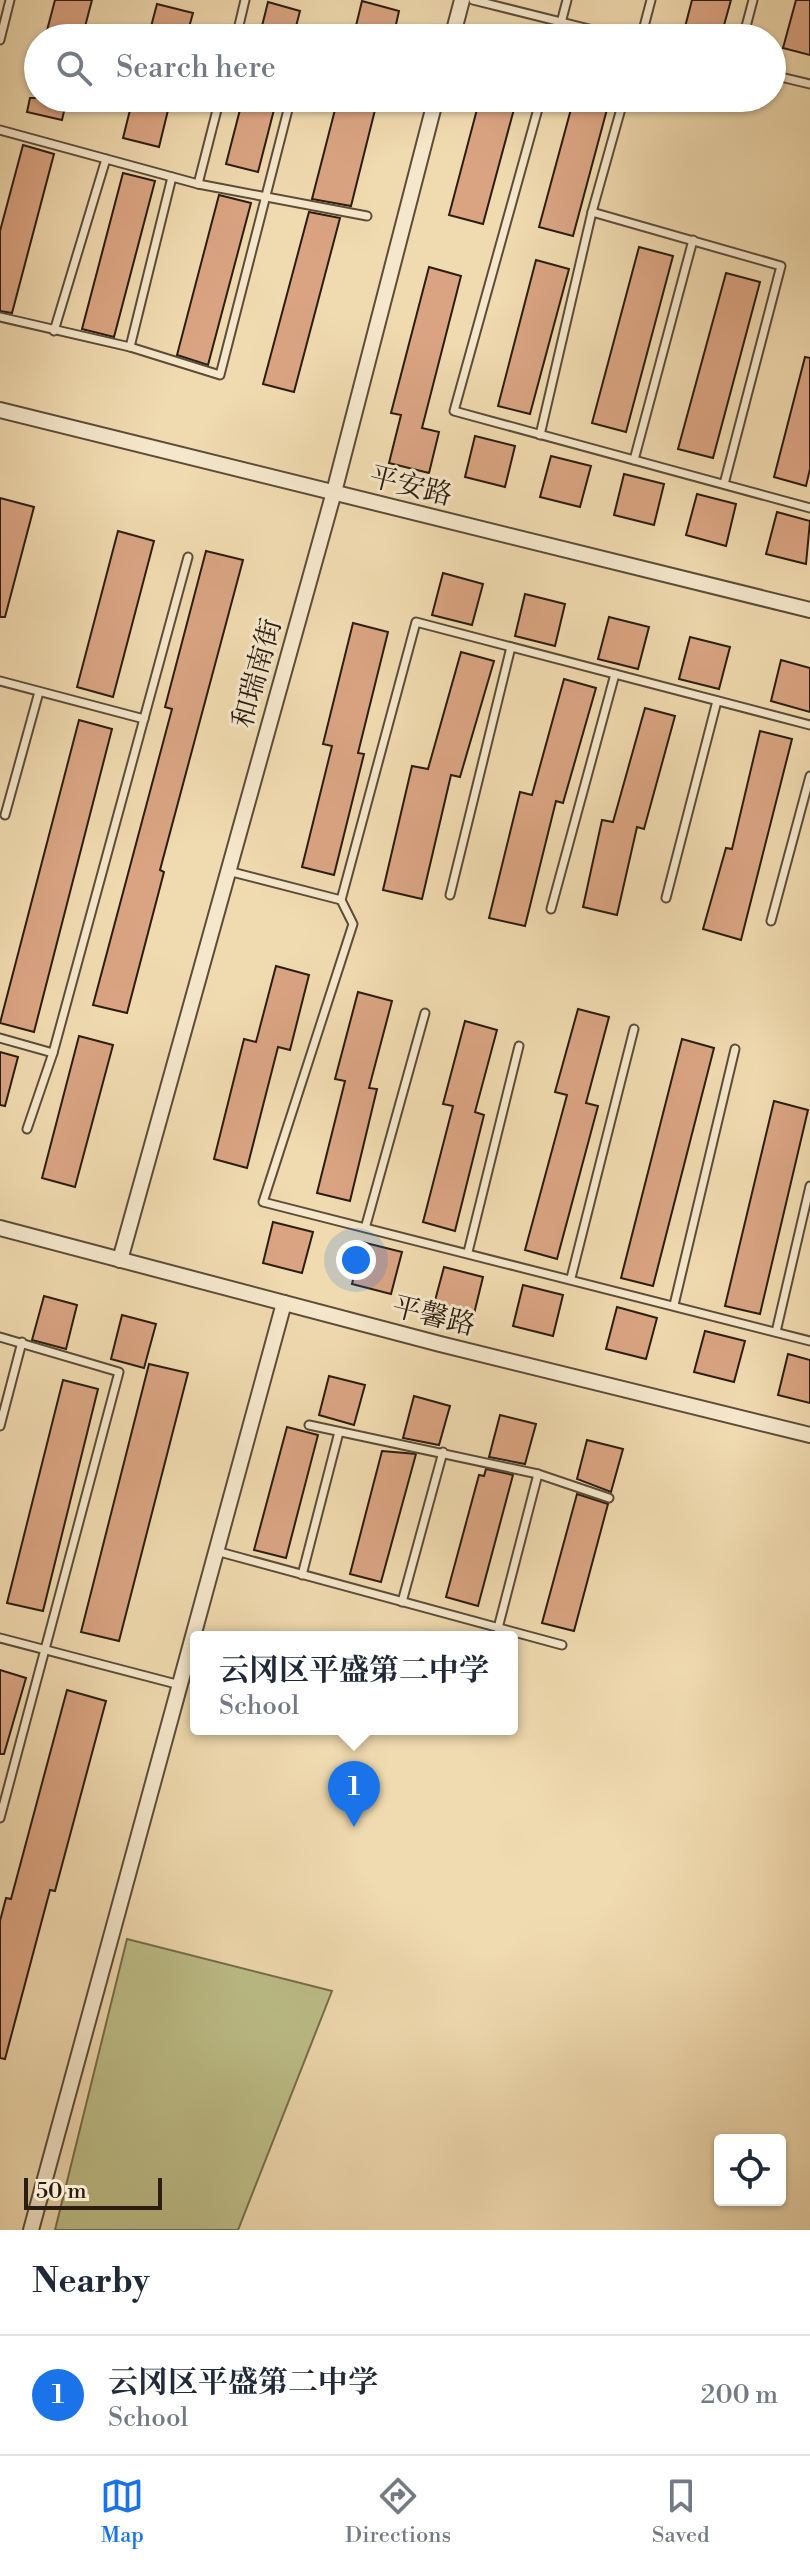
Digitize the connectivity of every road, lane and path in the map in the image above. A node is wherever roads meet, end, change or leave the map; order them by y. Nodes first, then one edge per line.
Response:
1 (10, 0) edge
2 (245, 0) edge
3 (462, 0) edge
4 (473, 0) edge
5 (567, 0) edge
6 (651, 0) edge
7 (753, 0) edge
8 (562, 22) junction
9 (239, 24) edge
10 (456, 24) edge
11 (570, 24) edge
12 (645, 24) edge
13 (747, 24) edge
14 (0, 40) edge
15 (786, 78) edge
16 (810, 84) edge
17 (216, 112) edge
18 (287, 112) edge
19 (432, 112) edge
20 (537, 112) edge
21 (620, 112) edge
22 (0, 130) edge
23 (106, 159) junction
24 (172, 177) junction
25 (198, 184) junction
26 (266, 196) junction
27 (592, 212) junction
28 (367, 216) dead end
29 (693, 240) junction
30 (0, 317) edge
31 (54, 331) junction
32 (130, 347) junction
33 (0, 410) edge
34 (540, 435) junction
35 (634, 460) junction
36 (724, 484) junction
37 (334, 492) junction
38 (810, 508) edge
39 (188, 557) dead end
40 (810, 610) edge
41 (511, 647) junction
42 (615, 674) junction
43 (0, 681) edge
44 (39, 692) junction
45 (717, 701) junction
46 (144, 719) junction
47 (810, 725) edge
48 (810, 776) edge
49 (5, 815) dead end
50 (228, 871) junction
51 (450, 895) dead end
52 (666, 898) dead end
53 (341, 900) junction
54 (551, 909) dead end
55 (771, 921) dead end
56 (425, 1013) dead end
57 (634, 1029) dead end
58 (0, 1038) edge
59 (519, 1046) dead end
60 (735, 1049) dead end
61 (53, 1053) junction
62 (27, 1129) dead end
63 (810, 1186) edge
64 (366, 1225) junction
65 (0, 1228) edge
66 (468, 1252) junction
67 (120, 1260) junction
68 (571, 1278) junction
69 (284, 1303) junction
70 (674, 1305) junction
71 (776, 1332) junction
72 (0, 1337) edge
73 (810, 1341) edge
74 (22, 1342) junction
75 (309, 1425) dead end
76 (0, 1426) edge
77 (339, 1432) junction
78 (810, 1435) edge
79 (443, 1452) junction
80 (538, 1474) junction
81 (609, 1498) dead end
82 (216, 1551) junction
83 (302, 1575) junction
84 (402, 1602) junction
85 (498, 1628) junction
86 (195, 1631) edge
87 (509, 1631) edge
88 (518, 1633) edge
89 (0, 1638) edge
90 (562, 1645) dead end
91 (190, 1648) edge
92 (46, 1650) junction
93 (180, 1685) junction
94 (0, 1818) edge
95 (31, 2230) edge

1 - 14 lane
2 - 9 lane
3 - 10 street
4 - 8 lane
5 - 8 lane
6 - 12 lane
7 - 13 lane
8 - 11 lane
15 - 16 lane
17 - 25 lane
18 - 26 lane
19 - 37 street, 和瑞南街
20 - 34 lane
21 - 27 lane
22 - 23 lane
23 - 24 lane
23 - 31 lane
24 - 25 lane
24 - 32 lane
25 - 26 lane
26 - 28 lane
26 - 32 lane
27 - 29 lane
27 - 34 lane
29 - 35 lane
29 - 36 lane
30 - 31 lane
31 - 32 lane
33 - 37 street, 平安路
34 - 35 lane
35 - 36 lane
36 - 38 lane
37 - 40 street, 平安路
37 - 50 street, 和瑞南街
39 - 46 lane
41 - 42 lane
41 - 51 lane
41 - 53 lane
42 - 45 lane
42 - 54 lane
43 - 44 lane
44 - 46 lane
44 - 49 lane
45 - 47 lane
45 - 52 lane
46 - 61 lane
48 - 55 lane
50 - 53 lane
50 - 67 street, 和瑞南街
53 - 64 lane
56 - 64 lane
57 - 68 lane
58 - 61 lane
59 - 66 lane
60 - 70 lane
61 - 62 lane
63 - 71 lane
64 - 66 lane
65 - 67 street, 平馨路
66 - 68 lane
67 - 69 street, 平馨路
68 - 70 lane
69 - 78 street, 平馨路
69 - 82 street
70 - 71 lane
71 - 73 lane
72 - 74 lane
74 - 76 lane
74 - 92 lane
75 - 77 lane
77 - 79 lane
77 - 83 lane
79 - 80 lane
79 - 84 lane
80 - 81 lane
80 - 85 lane
82 - 83 lane
82 - 86 street
83 - 84 lane
84 - 85 lane
85 - 87 lane
88 - 90 lane
89 - 92 lane
91 - 93 street
92 - 93 lane
92 - 94 lane
93 - 95 street

